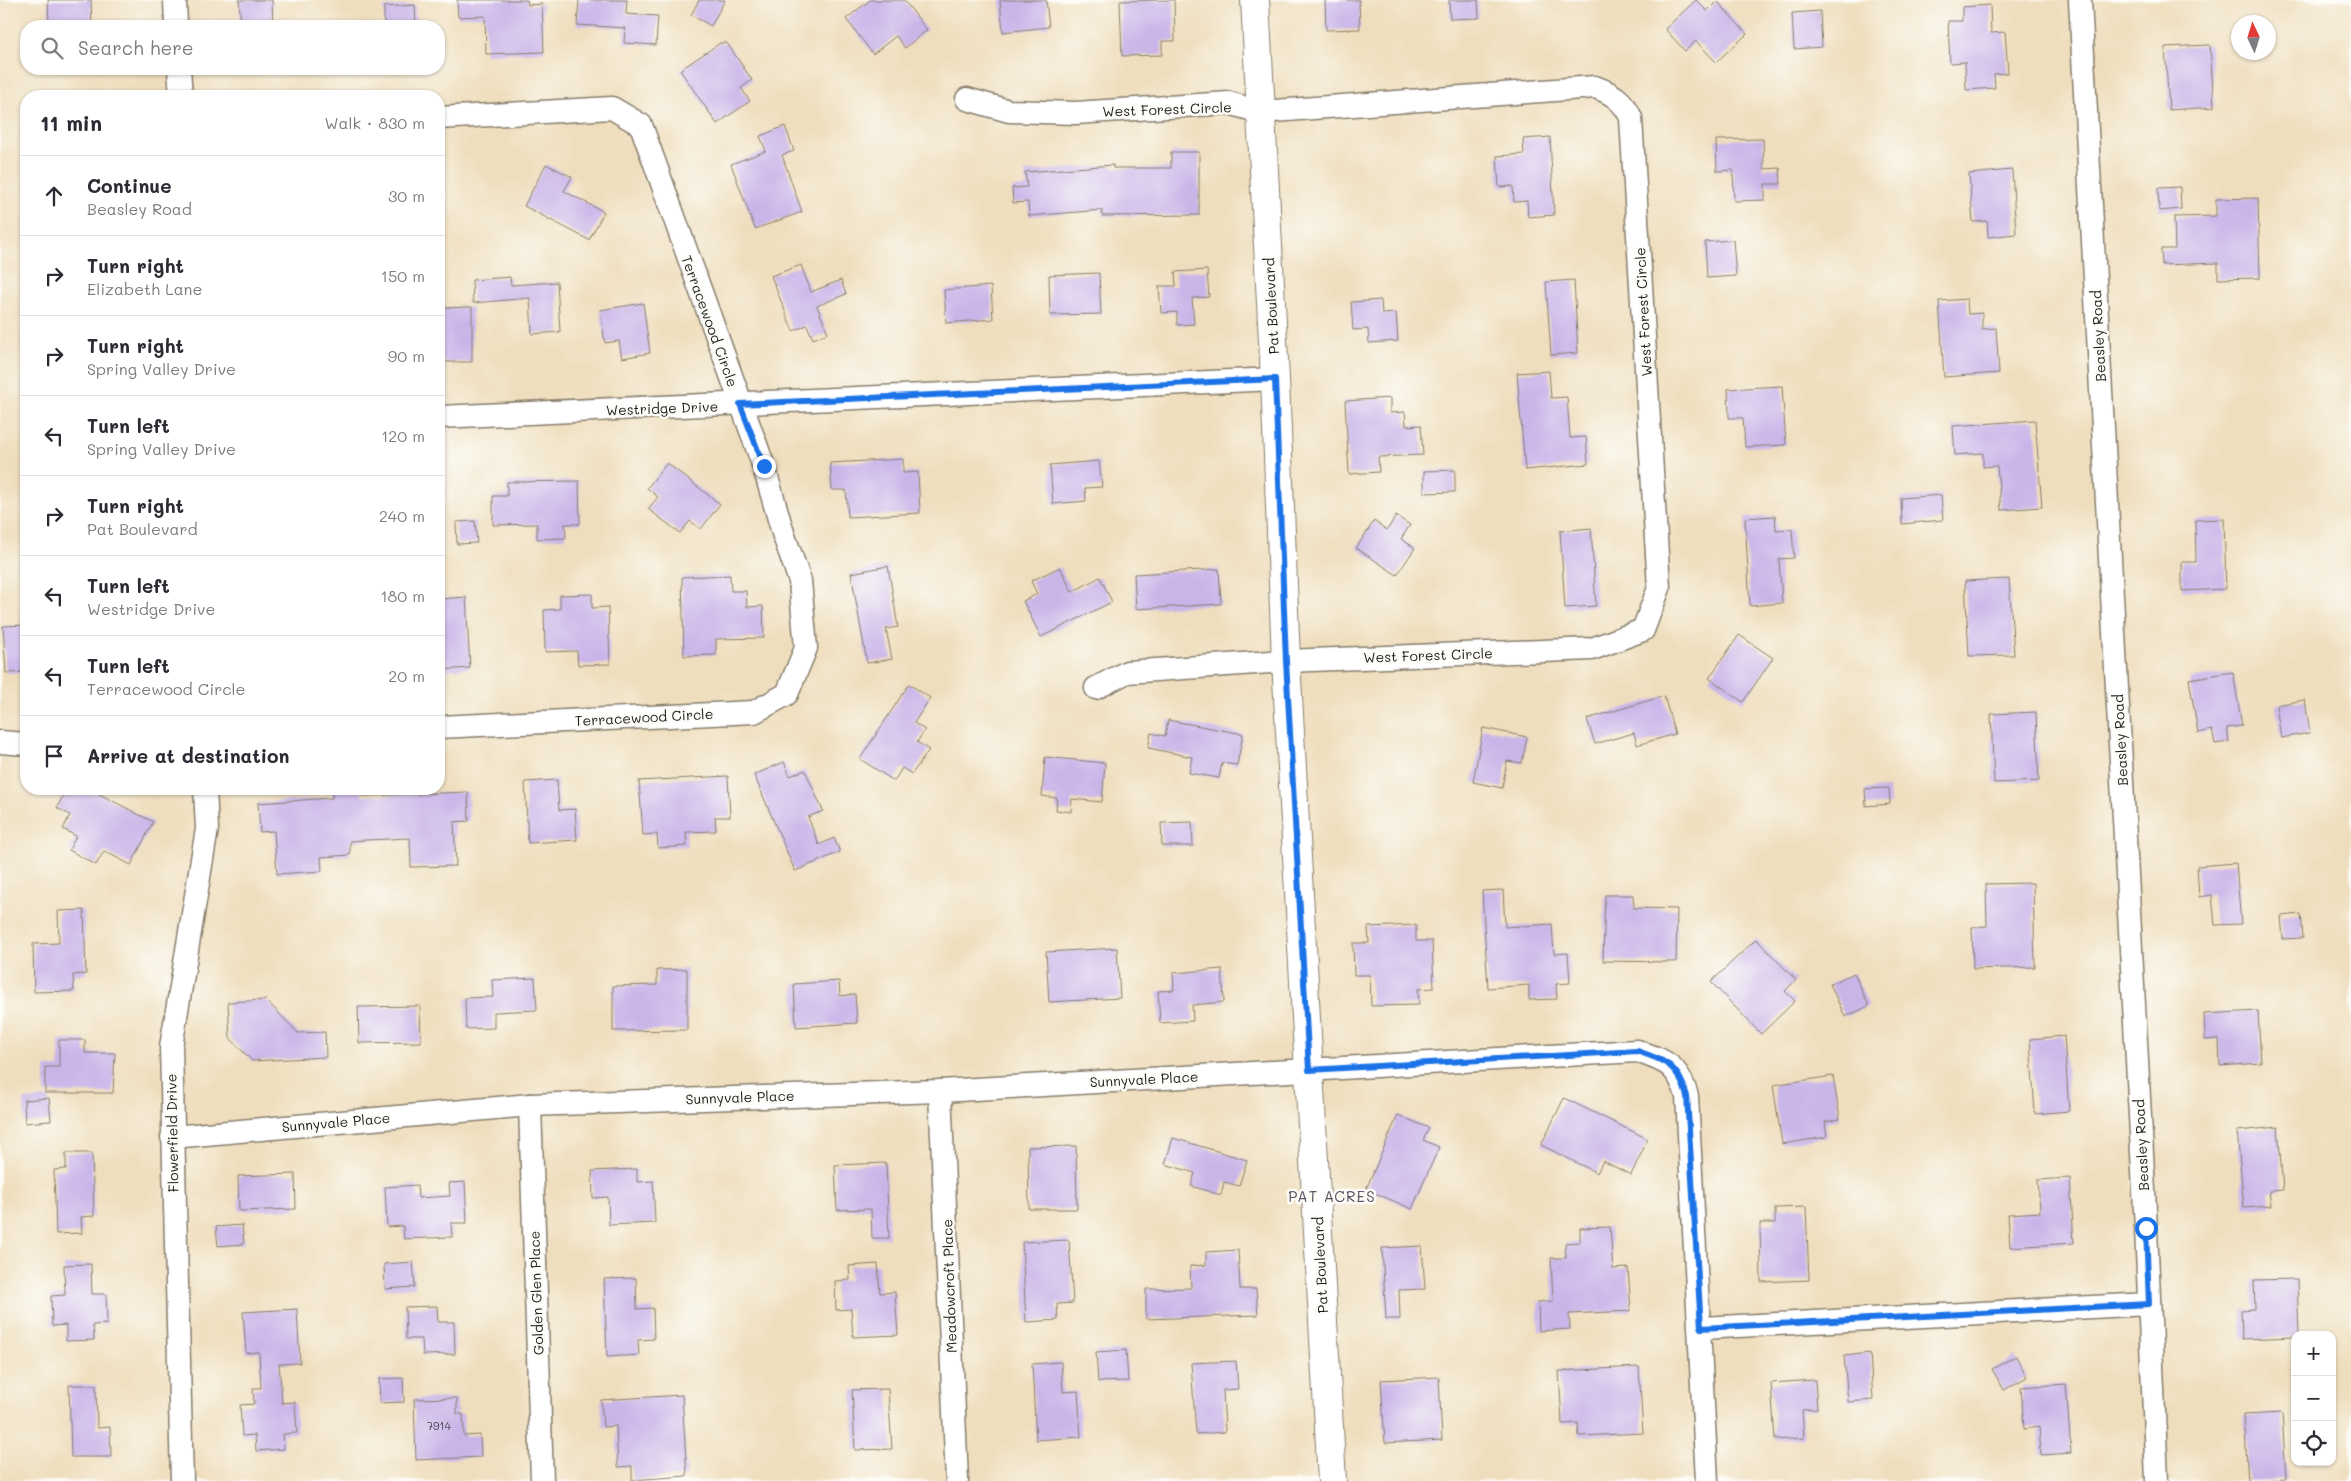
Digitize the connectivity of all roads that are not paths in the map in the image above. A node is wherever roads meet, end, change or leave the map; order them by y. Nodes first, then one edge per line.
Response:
1 (175, 0) edge
2 (1255, 0) edge
3 (2080, 0) edge
4 (176, 20) edge
5 (179, 75) edge
6 (180, 90) edge
7 (967, 100) dead end
8 (1260, 112) junction
9 (445, 118) edge
10 (1275, 379) junction
11 (740, 404) junction
12 (445, 417) edge
13 (1286, 661) junction
14 (1096, 688) dead end
15 (445, 727) edge
16 (0, 742) edge
17 (20, 744) edge
18 (205, 795) edge
19 (1309, 1070) junction
20 (940, 1091) junction
21 (530, 1105) junction
22 (172, 1137) junction
23 (2149, 1304) junction
24 (1701, 1328) junction
25 (182, 1481) edge
26 (542, 1481) edge
27 (957, 1481) edge
28 (1332, 1481) edge
29 (1707, 1481) edge
30 (2157, 1481) edge

1 - 4 street
2 - 8 street, Pat Boulevard
3 - 23 street, Beasley Road
5 - 6 street
7 - 8 street, West Forest Circle
8 - 10 street, Pat Boulevard
8 - 13 street, West Forest Circle
9 - 11 street, Terracewood Circle
10 - 11 street, Westridge Drive
10 - 13 street, Pat Boulevard
11 - 12 street, Westridge Drive
11 - 15 street, Terracewood Circle
13 - 14 street, West Forest Circle
13 - 19 street, Pat Boulevard
16 - 17 street
18 - 22 street, Flowerfield Drive
19 - 20 street, Sunnyvale Place
19 - 24 street, Sunnyvale Place
19 - 28 street, Pat Boulevard
20 - 21 street, Sunnyvale Place
20 - 27 street, Meadowcroft Place
21 - 22 street, Sunnyvale Place
21 - 26 street, Golden Glen Place
22 - 25 street, Flowerfield Drive
23 - 24 street
23 - 30 street, Beasley Road
24 - 29 street, Sunnyvale Place

